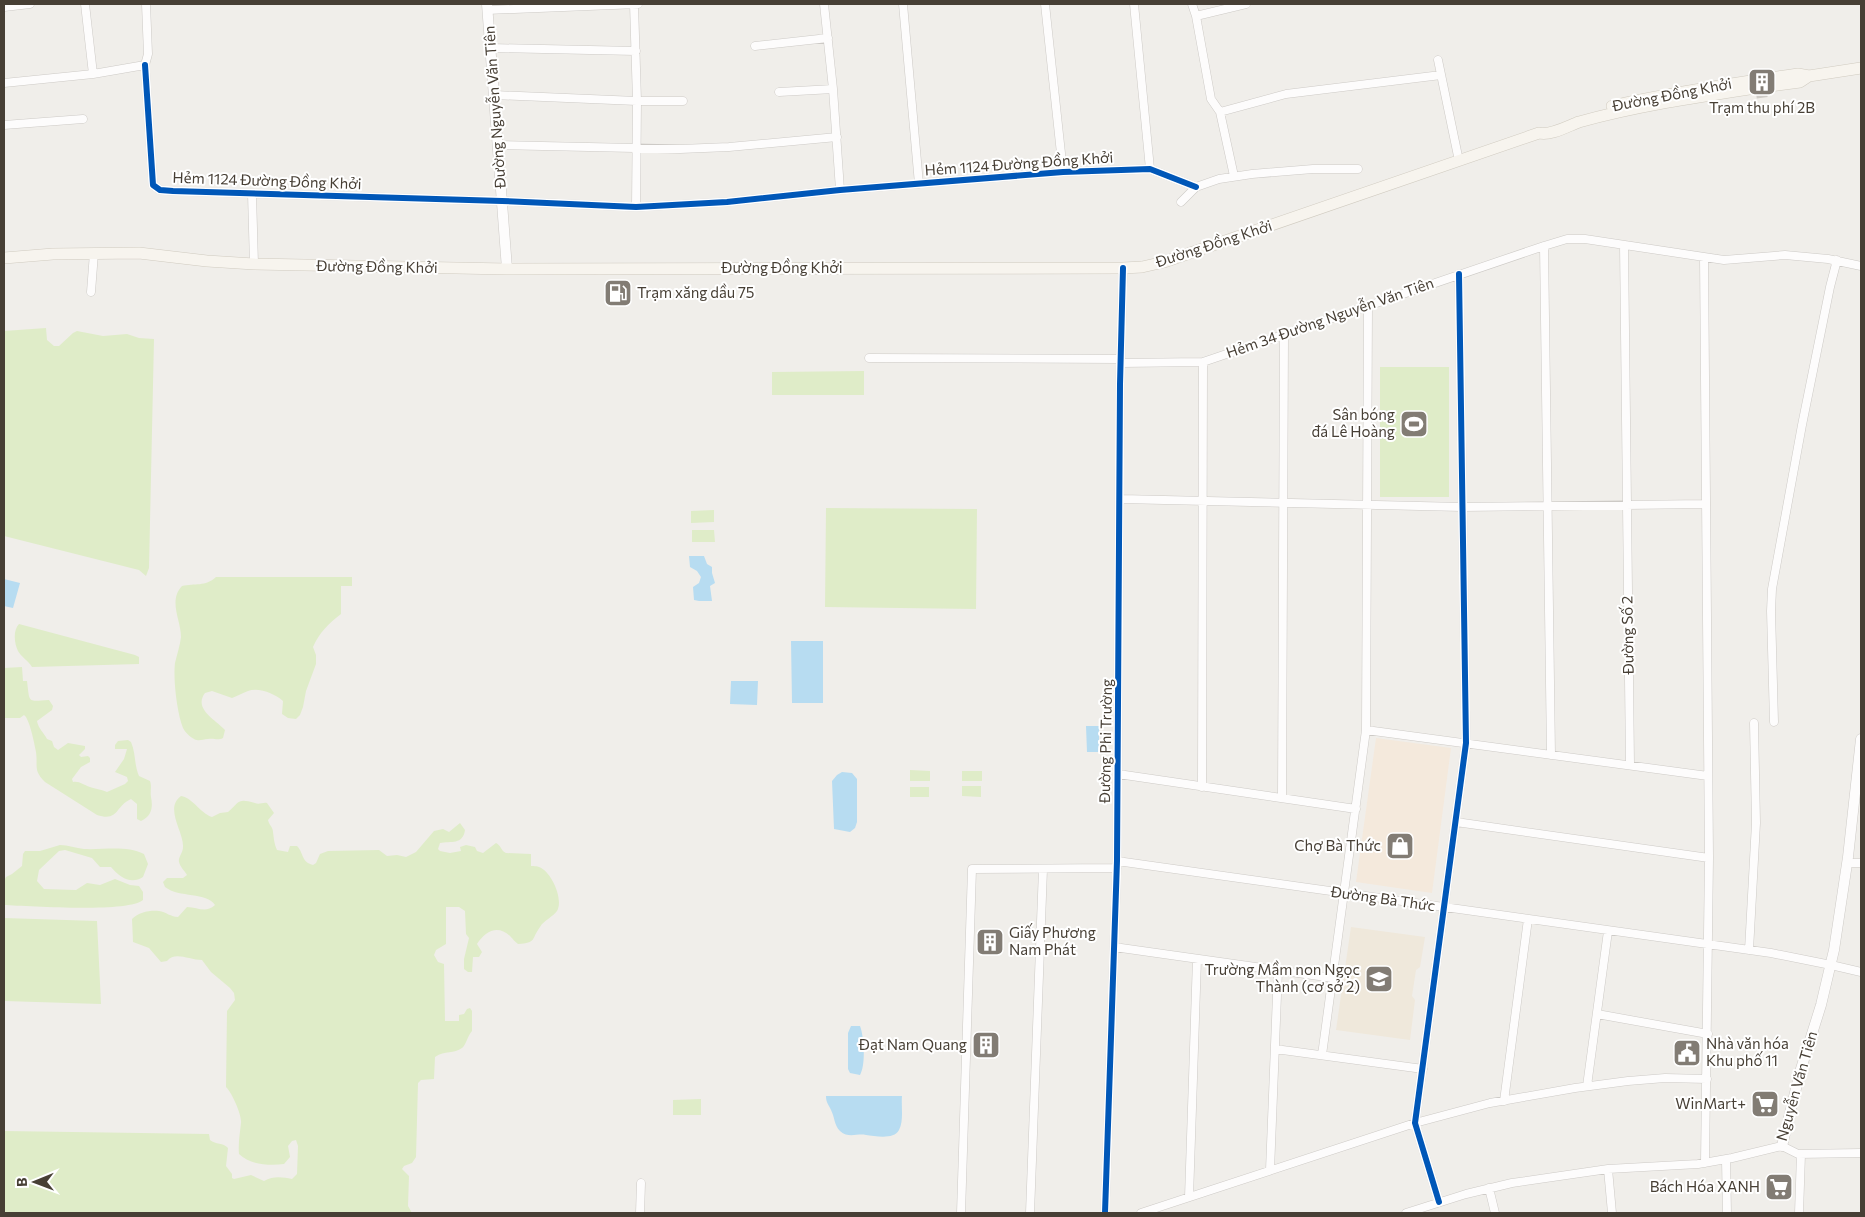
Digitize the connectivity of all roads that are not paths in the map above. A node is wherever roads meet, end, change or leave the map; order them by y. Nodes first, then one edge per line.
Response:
1 (30, 4) edge
2 (86, 4) edge
3 (146, 4) edge
4 (634, 4) edge
5 (638, 4) edge
6 (824, 4) edge
7 (903, 4) edge
8 (1045, 4) edge
9 (1134, 4) edge
10 (1192, 4) edge
11 (1246, 4) edge
12 (4, 7) edge
13 (487, 7) edge
14 (1196, 16) junction
15 (828, 38) junction
16 (754, 46) dead end
17 (490, 48) junction
18 (636, 51) junction
19 (1438, 60) dead end
20 (145, 66) junction
21 (1861, 68) edge
22 (93, 74) junction
23 (1441, 75) junction
24 (1809, 76) junction
25 (4, 83) edge
26 (1773, 87) tunnel mouth
27 (833, 89) junction
28 (1753, 90) tunnel mouth
29 (779, 92) dead end
30 (494, 95) junction
31 (637, 101) junction
32 (682, 101) dead end
33 (1220, 112) junction
34 (83, 119) dead end
35 (4, 125) edge
36 (1539, 133) junction
37 (836, 137) junction
38 (498, 145) junction
39 (637, 149) junction
40 (1459, 161) junction
41 (1150, 169) junction
42 (1358, 169) dead end
43 (1063, 172) junction
44 (1234, 176) junction
45 (919, 184) junction
46 (1196, 187) junction
47 (840, 190) junction
48 (252, 194) junction
49 (502, 201) junction
50 (1181, 202) dead end
51 (636, 207) junction
52 (1624, 245) junction
53 (1544, 246) junction
54 (94, 253) junction
55 (1704, 257) junction
56 (4, 258) edge
57 (1837, 260) junction
58 (254, 264) junction
59 (1861, 266) edge
60 (1123, 268) junction
61 (507, 269) junction
62 (1459, 274) junction
63 (91, 292) dead end
64 (1368, 305) junction
65 (1284, 334) junction
66 (869, 358) dead end
67 (1121, 361) junction
68 (1203, 362) junction
69 (1121, 499) junction
70 (1203, 501) junction
71 (1283, 503) junction
72 (1706, 504) junction
73 (1368, 505) junction
74 (1627, 505) junction
75 (1548, 506) junction
76 (1462, 507) junction
77 (1774, 722) dead end
78 (1754, 723) dead end
79 (1366, 730) junction
80 (1861, 739) edge
81 (1466, 743) junction
82 (1551, 755) junction
83 (1630, 766) junction
84 (1118, 774) junction
85 (1708, 776) junction
86 (1202, 787) junction
87 (1282, 798) junction
88 (1356, 809) junction
89 (1456, 822) junction
90 (1709, 858) junction
91 (1848, 863) junction
92 (1861, 864) edge
93 (1117, 865) junction
94 (1043, 869) junction
95 (1345, 893) junction
96 (1445, 907) junction
97 (1528, 919) junction
98 (1608, 930) junction
99 (1709, 945) junction
100 (1114, 947) junction
101 (1749, 950) junction
102 (1198, 959) junction
103 (1831, 965) junction
104 (1278, 970) junction
105 (1861, 972) edge
106 (1333, 978) junction
107 (1597, 1014) junction
108 (1708, 1034) junction
109 (1275, 1049) junction
110 (1322, 1055) junction
111 (1423, 1068) junction
112 (1707, 1079) junction
113 (1587, 1086) junction
114 (1504, 1101) junction
115 (1415, 1123) junction
116 (1782, 1146) junction
117 (1861, 1152) edge
118 (1801, 1154) junction
119 (1726, 1160) junction
120 (1705, 1163) junction
121 (1270, 1170) junction
122 (1608, 1170) junction
123 (641, 1183) dead end
124 (1489, 1188) junction
125 (1189, 1197) junction
126 (1438, 1202) junction
127 (1411, 1212) edge
128 (640, 1213) edge
129 (960, 1213) edge
130 (1030, 1213) edge
131 (1105, 1213) edge
132 (1141, 1213) edge
133 (1495, 1213) edge
134 (1612, 1213) edge
135 (1727, 1213) edge
136 (1799, 1213) edge

1 - 12 street
2 - 22 street
3 - 20 street, Hẻm 1124 Đường Đồng Khởi
4 - 5 street
4 - 13 street
4 - 18 street
6 - 15 street
7 - 45 street
8 - 43 street
9 - 41 street
10 - 14 street
11 - 14 street
13 - 17 street, Đường Nguyễn Văn Tiên
14 - 33 street
15 - 16 street
15 - 27 street
17 - 18 street
17 - 30 street, Đường Nguyễn Văn Tiên
18 - 31 street
19 - 23 street
20 - 22 street
20 - 48 street, Hẻm 1124 Đường Đồng Khởi
21 - 24 main road, Đường Đồng Khởi
22 - 25 street
23 - 33 street
23 - 40 street
24 - 26 main road, Đường Đồng Khởi
24 - 36 main road, Đường Đồng Khởi
27 - 29 street
27 - 37 street
28 - 36 main road, Đường Đồng Khởi
30 - 31 street
30 - 38 street, Đường Nguyễn Văn Tiên
31 - 32 street
31 - 39 street
33 - 44 street
34 - 35 street
36 - 40 main road, Đường Đồng Khởi
37 - 39 street
37 - 47 street
38 - 39 street
38 - 49 street, Đường Nguyễn Văn Tiên
39 - 51 street
40 - 60 main road, Đường Đồng Khởi
41 - 43 street, Hẻm 1124 Đường Đồng Khởi
41 - 46 street, Hẻm 1124 Đường Đồng Khởi
42 - 44 street
43 - 45 street, Hẻm 1124 Đường Đồng Khởi
44 - 46 street
45 - 47 street, Hẻm 1124 Đường Đồng Khởi
46 - 50 street
47 - 51 street, Hẻm 1124 Đường Đồng Khởi
48 - 49 street, Hẻm 1124 Đường Đồng Khởi
48 - 58 street
49 - 51 street, Hẻm 1124 Đường Đồng Khởi
49 - 61 street, Đường Nguyễn Văn Tiên
52 - 53 street, Hẻm 34 Đường Nguyễn Văn Tiên
52 - 55 street, Hẻm 34 Đường Nguyễn Văn Tiên
52 - 74 street, Đường Số 2
53 - 62 street, Hẻm 34 Đường Nguyễn Văn Tiên
53 - 75 street
54 - 56 main road, Đường Đồng Khởi
54 - 58 main road, Đường Đồng Khởi
54 - 63 street
55 - 57 street, Hẻm 34 Đường Nguyễn Văn Tiên
55 - 72 street
57 - 59 street, Hẻm 34 Đường Nguyễn Văn Tiên
57 - 77 street
58 - 61 main road, Đường Đồng Khởi
60 - 61 main road, Đường Đồng Khởi
60 - 67 street, Đường Phi Trường
62 - 64 street, Hẻm 34 Đường Nguyễn Văn Tiên
62 - 76 street
64 - 65 street, Hẻm 34 Đường Nguyễn Văn Tiên
64 - 73 street
65 - 68 street, Hẻm 34 Đường Nguyễn Văn Tiên
65 - 71 street
66 - 67 street, Hẻm 34 Đường Nguyễn Văn Tiên
67 - 68 street, Hẻm 34 Đường Nguyễn Văn Tiên
67 - 69 street, Đường Phi Trường
68 - 70 street
69 - 70 street
69 - 84 street, Đường Phi Trường
70 - 71 street
70 - 86 street
71 - 73 street
71 - 87 street
72 - 74 street
72 - 85 street
73 - 76 street
73 - 79 street
74 - 75 street
74 - 83 street, Đường Số 2
75 - 76 street
75 - 82 street
76 - 81 street
78 - 101 street
79 - 81 street
79 - 88 street
80 - 91 street, Nguyễn Văn Tiên
81 - 82 street
81 - 89 street
82 - 83 street
83 - 85 street
84 - 86 street
84 - 93 street, Đường Phi Trường
85 - 90 street
86 - 87 street
87 - 88 street
88 - 95 street
89 - 90 street
89 - 96 street
90 - 99 street
91 - 92 street
91 - 103 street, Nguyễn Văn Tiên
93 - 94 street, Đường Bà Thức
93 - 95 street, Đường Bà Thức
93 - 100 street, Đường Phi Trường
94 - 129 street, Đường Bà Thức
94 - 130 street
95 - 96 street, Đường Bà Thức
95 - 106 street
96 - 97 street, Đường Bà Thức
96 - 111 street
97 - 98 street, Đường Bà Thức
97 - 114 street
98 - 99 street, Đường Bà Thức
98 - 107 street
99 - 101 street, Đường Bà Thức
99 - 108 street
100 - 102 street
100 - 131 street, Đường Phi Trường
101 - 103 street, Đường Bà Thức
102 - 104 street
102 - 125 street
103 - 105 street, Đường Bà Thức
103 - 116 street, Nguyễn Văn Tiên
104 - 106 street
104 - 109 street
106 - 110 street
107 - 108 street
107 - 113 street
108 - 112 street
109 - 110 street
109 - 121 street
110 - 111 street
111 - 115 street
112 - 113 street
112 - 120 street
113 - 114 street
114 - 115 street
115 - 121 street
115 - 126 street
116 - 118 street
116 - 119 street, Nguyễn Văn Tiên
117 - 118 street
118 - 136 street
119 - 120 street, Nguyễn Văn Tiên
119 - 135 street
120 - 122 street, Nguyễn Văn Tiên
121 - 125 street
122 - 124 street, Nguyễn Văn Tiên
122 - 134 street
123 - 128 street
124 - 126 street, Nguyễn Văn Tiên
124 - 133 street
125 - 132 street
126 - 127 street, Nguyễn Văn Tiên

